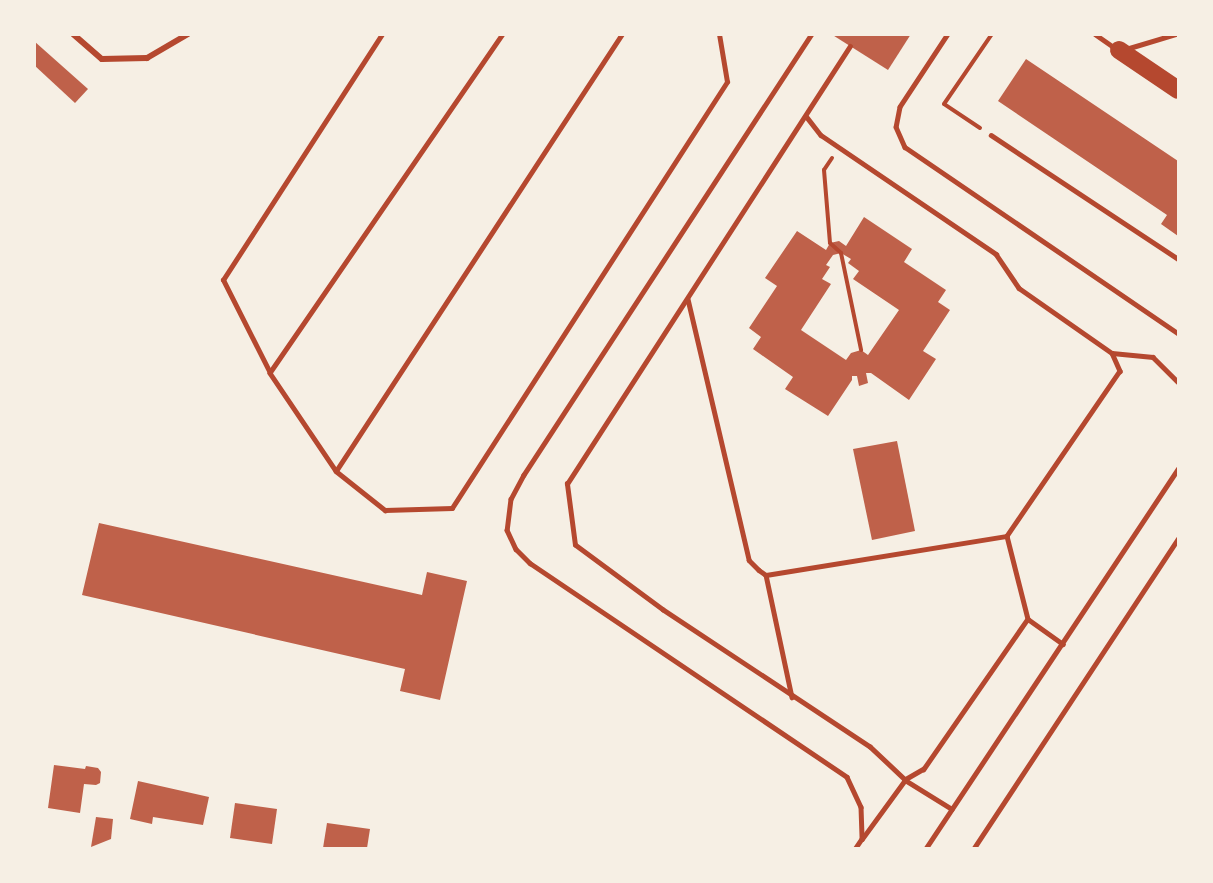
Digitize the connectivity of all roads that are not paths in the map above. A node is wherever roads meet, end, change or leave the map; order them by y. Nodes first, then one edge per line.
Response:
1 (73, 34) edge
2 (188, 34) edge
3 (382, 34) edge
4 (503, 34) edge
5 (622, 34) edge
6 (719, 34) edge
7 (812, 34) edge
8 (948, 34) edge
9 (1095, 34) edge
10 (1176, 34) edge
11 (850, 46) dead end
12 (1119, 50) junction
13 (1179, 90) edge
14 (806, 116) junction
15 (991, 135) road end
16 (1179, 259) edge
17 (688, 299) junction
18 (1179, 333) edge
19 (1112, 353) junction
20 (270, 373) junction
21 (1179, 382) edge
22 (1179, 469) edge
23 (336, 471) junction
24 (1007, 537) junction
25 (1179, 539) edge
26 (766, 575) junction
27 (1029, 619) junction
28 (1063, 644) junction
29 (792, 697) junction
30 (905, 780) junction
31 (952, 809) junction
32 (862, 839) junction
33 (856, 849) edge
34 (926, 849) edge
35 (974, 849) edge

1 - 2 street
3 - 20 lane
4 - 20 lane
5 - 23 lane
6 - 23 lane
7 - 32 lane
8 - 18 lane
9 - 12 lane
10 - 12 lane
11 - 14 lane
12 - 13 highway
14 - 17 lane
14 - 19 lane
15 - 16 lane
17 - 26 lane
17 - 29 lane
19 - 21 lane
19 - 24 lane
20 - 23 lane
22 - 28 lane
24 - 26 lane
24 - 27 lane
25 - 35 lane
26 - 29 lane
27 - 28 lane
27 - 30 lane
28 - 31 lane
29 - 30 lane
30 - 31 lane
30 - 32 lane
31 - 34 lane
32 - 33 lane

